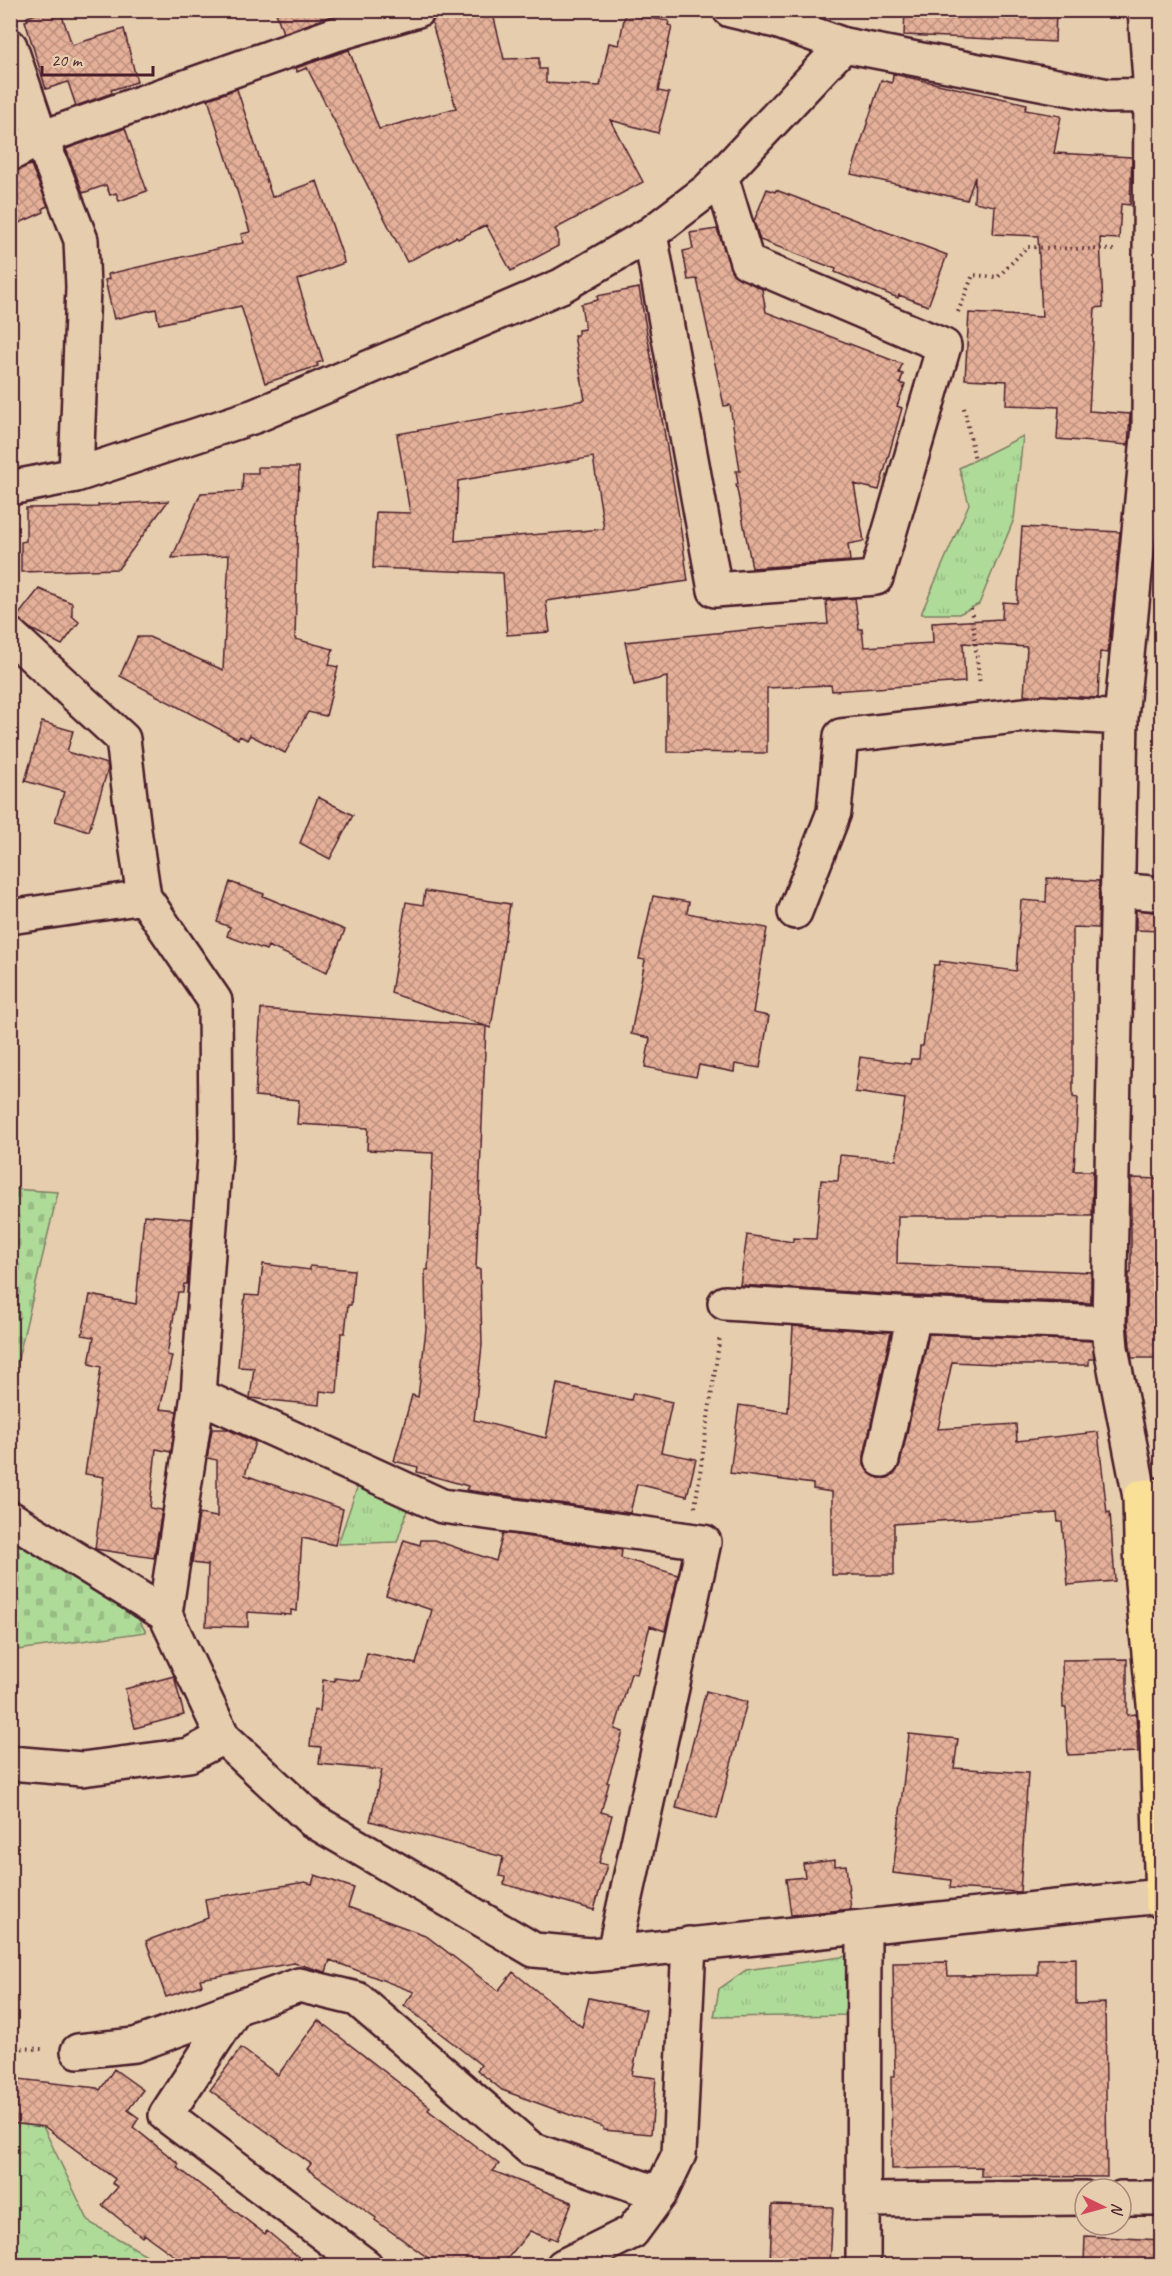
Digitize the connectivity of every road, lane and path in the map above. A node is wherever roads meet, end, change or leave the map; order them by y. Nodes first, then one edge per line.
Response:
1 (418, 10) edge
2 (730, 10) edge
3 (1145, 10) edge
4 (330, 22) edge
5 (844, 45) junction
6 (14, 65) edge
7 (1156, 94) edge
8 (41, 138) junction
9 (10, 154) edge
10 (721, 176) junction
11 (650, 234) junction
12 (1150, 250) junction
13 (972, 275) dead end
14 (76, 475) junction
15 (10, 488) edge
16 (1149, 552) edge
17 (971, 608) dead end
18 (10, 635) edge
19 (1121, 718) junction
20 (984, 720) junction
21 (1117, 890) junction
22 (1161, 894) edge
23 (144, 897) junction
24 (795, 912) dead end
25 (10, 917) edge
26 (725, 1303) joint
27 (914, 1315) junction
28 (1109, 1323) junction
29 (198, 1395) junction
30 (882, 1460) dead end
31 (1151, 1496) edge
32 (10, 1518) edge
33 (690, 1540) junction
34 (165, 1614) junction
35 (223, 1737) junction
36 (10, 1763) edge
37 (1161, 1846) edge
38 (1161, 1896) edge
39 (1161, 1902) edge
40 (864, 1927) junction
41 (689, 1944) junction
42 (614, 1952) junction
43 (236, 2008) junction
44 (78, 2051) dead end
45 (660, 2194) junction
46 (1073, 2198) edge
47 (1133, 2198) edge
48 (1161, 2198) edge
49 (863, 2200) junction
50 (366, 2265) edge
51 (563, 2265) edge
52 (862, 2265) edge

1 - 4 street
2 - 5 street
3 - 7 street
4 - 8 street
5 - 7 street
5 - 10 street
6 - 8 street
7 - 12 street
8 - 9 street
8 - 14 street
10 - 11 street
10 - 11 street
11 - 14 street
12 - 13 path
12 - 16 street
14 - 15 street
16 - 19 street
17 - 20 path
18 - 23 street
19 - 20 street
19 - 21 street
20 - 24 street
21 - 22 street
21 - 28 street
23 - 25 street
23 - 29 street
26 - 27 street
26 - 33 path
27 - 28 street
27 - 30 street
28 - 31 street
29 - 33 street
29 - 34 street
31 - 37 main road
32 - 34 street
33 - 42 street
34 - 35 street
35 - 36 street
35 - 42 street
37 - 38 main road
38 - 39 main road
38 - 40 street
40 - 41 street
40 - 49 street
41 - 42 street
41 - 45 street
43 - 44 street
43 - 45 street
43 - 50 street
45 - 51 street
46 - 49 street
47 - 48 street
49 - 52 street

